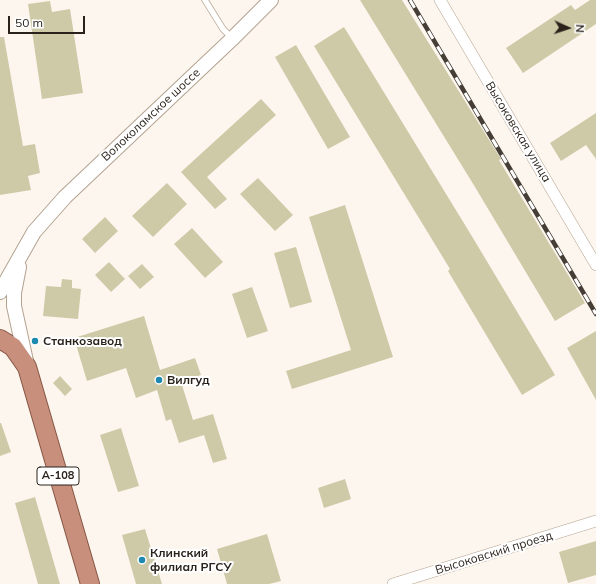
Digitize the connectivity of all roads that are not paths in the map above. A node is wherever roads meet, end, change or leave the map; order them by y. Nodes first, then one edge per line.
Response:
1 (205, 0) edge
2 (271, 0) edge
3 (440, 0) edge
4 (232, 39) junction
5 (34, 232) junction
6 (596, 265) edge
7 (0, 292) edge
8 (0, 339) edge
9 (27, 367) junction
10 (596, 521) edge
11 (410, 582) edge
12 (90, 584) edge
13 (393, 584) edge

1 - 4 lane
2 - 4 street, Волоколамское шоссе
3 - 6 street, Высоковская улица
4 - 5 street, Волоколамское шоссе
5 - 7 street, Волоколамское шоссе
5 - 9 street, Волоколамское шоссе
8 - 9 highway, А-108
9 - 12 highway, А-108
10 - 11 street, Высоковский проезд
11 - 13 street, Высоковский проезд

